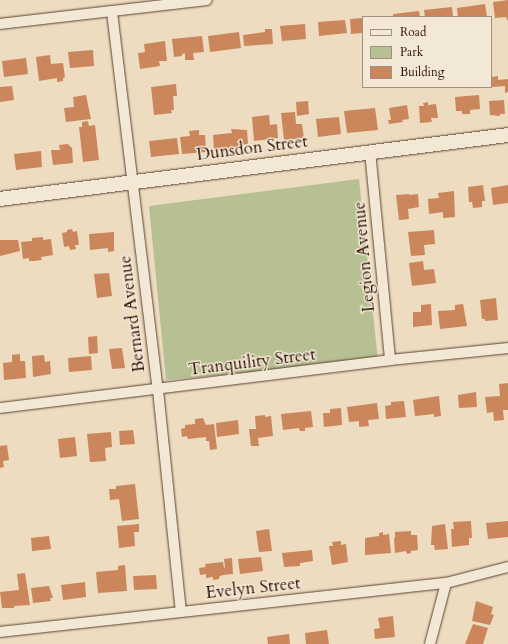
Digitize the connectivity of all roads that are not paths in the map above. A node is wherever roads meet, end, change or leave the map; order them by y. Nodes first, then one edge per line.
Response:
1 (207, 0) edge
2 (112, 12) junction
3 (0, 24) edge
4 (508, 135) edge
5 (370, 151) junction
6 (132, 182) junction
7 (0, 199) edge
8 (508, 348) edge
9 (390, 360) junction
10 (158, 390) junction
11 (0, 408) edge
12 (508, 567) edge
13 (446, 583) junction
14 (181, 612) junction
15 (0, 632) edge
16 (430, 644) edge

1 - 2 street
2 - 3 street
2 - 6 street, Bernard Avenue
4 - 5 main road, Dunsdon Street
5 - 6 main road, Dunsdon Street
5 - 9 street, Legion Avenue
6 - 7 main road, Dunsdon Street
6 - 10 street, Bernard Avenue
8 - 9 street, Tranquility Street
9 - 10 street, Tranquility Street
10 - 11 street, Tranquility Street
10 - 14 street, Bernard Avenue
12 - 13 street, Evelyn Street
13 - 14 street, Evelyn Street
13 - 16 street
14 - 15 street, Evelyn Street

